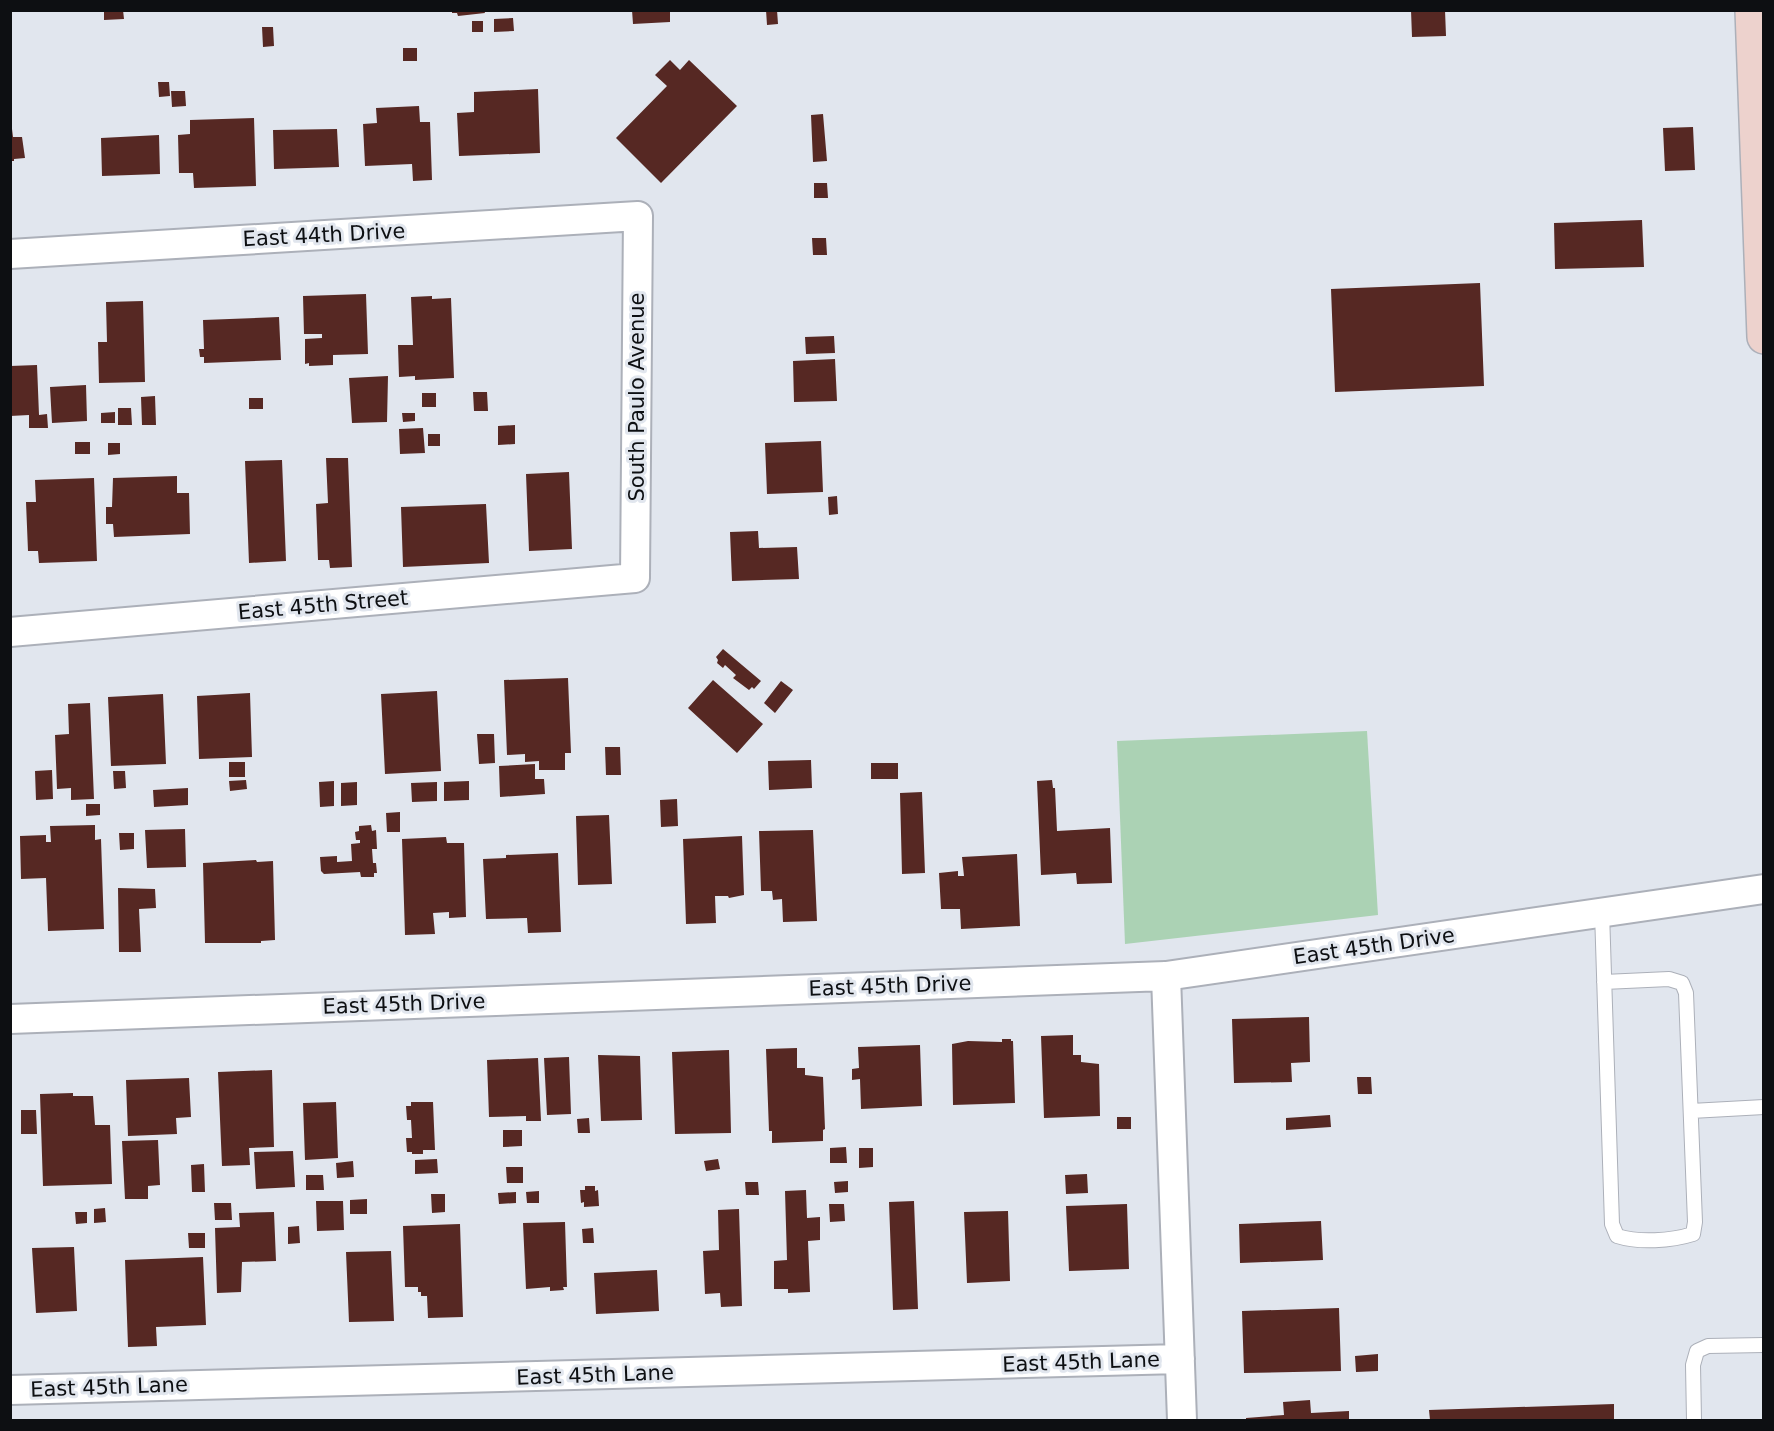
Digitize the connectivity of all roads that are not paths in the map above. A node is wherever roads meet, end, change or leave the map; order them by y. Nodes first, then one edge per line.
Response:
1 (1752, 10) edge
2 (638, 216) joint
3 (10, 254) edge
4 (1764, 337) edge
5 (635, 578) joint
6 (10, 632) edge
7 (1764, 889) edge
8 (1602, 912) junction
9 (1166, 976) junction
10 (1604, 981) junction
11 (10, 1018) edge
12 (1764, 1107) edge
13 (1690, 1111) junction
14 (1764, 1345) edge
15 (1180, 1359) junction
16 (10, 1390) edge
17 (1182, 1420) edge
18 (1694, 1420) edge

1 - 4 street
2 - 3 street, East 44th Drive
2 - 5 street, South Paulo Avenue
5 - 6 street, East 45th Street
7 - 8 street, East 45th Drive
8 - 9 street, East 45th Drive
8 - 10 lane
9 - 11 street, East 45th Drive
9 - 15 street
10 - 13 lane
10 - 13 lane
12 - 13 lane
14 - 18 lane
15 - 16 street, East 45th Lane
15 - 17 street

